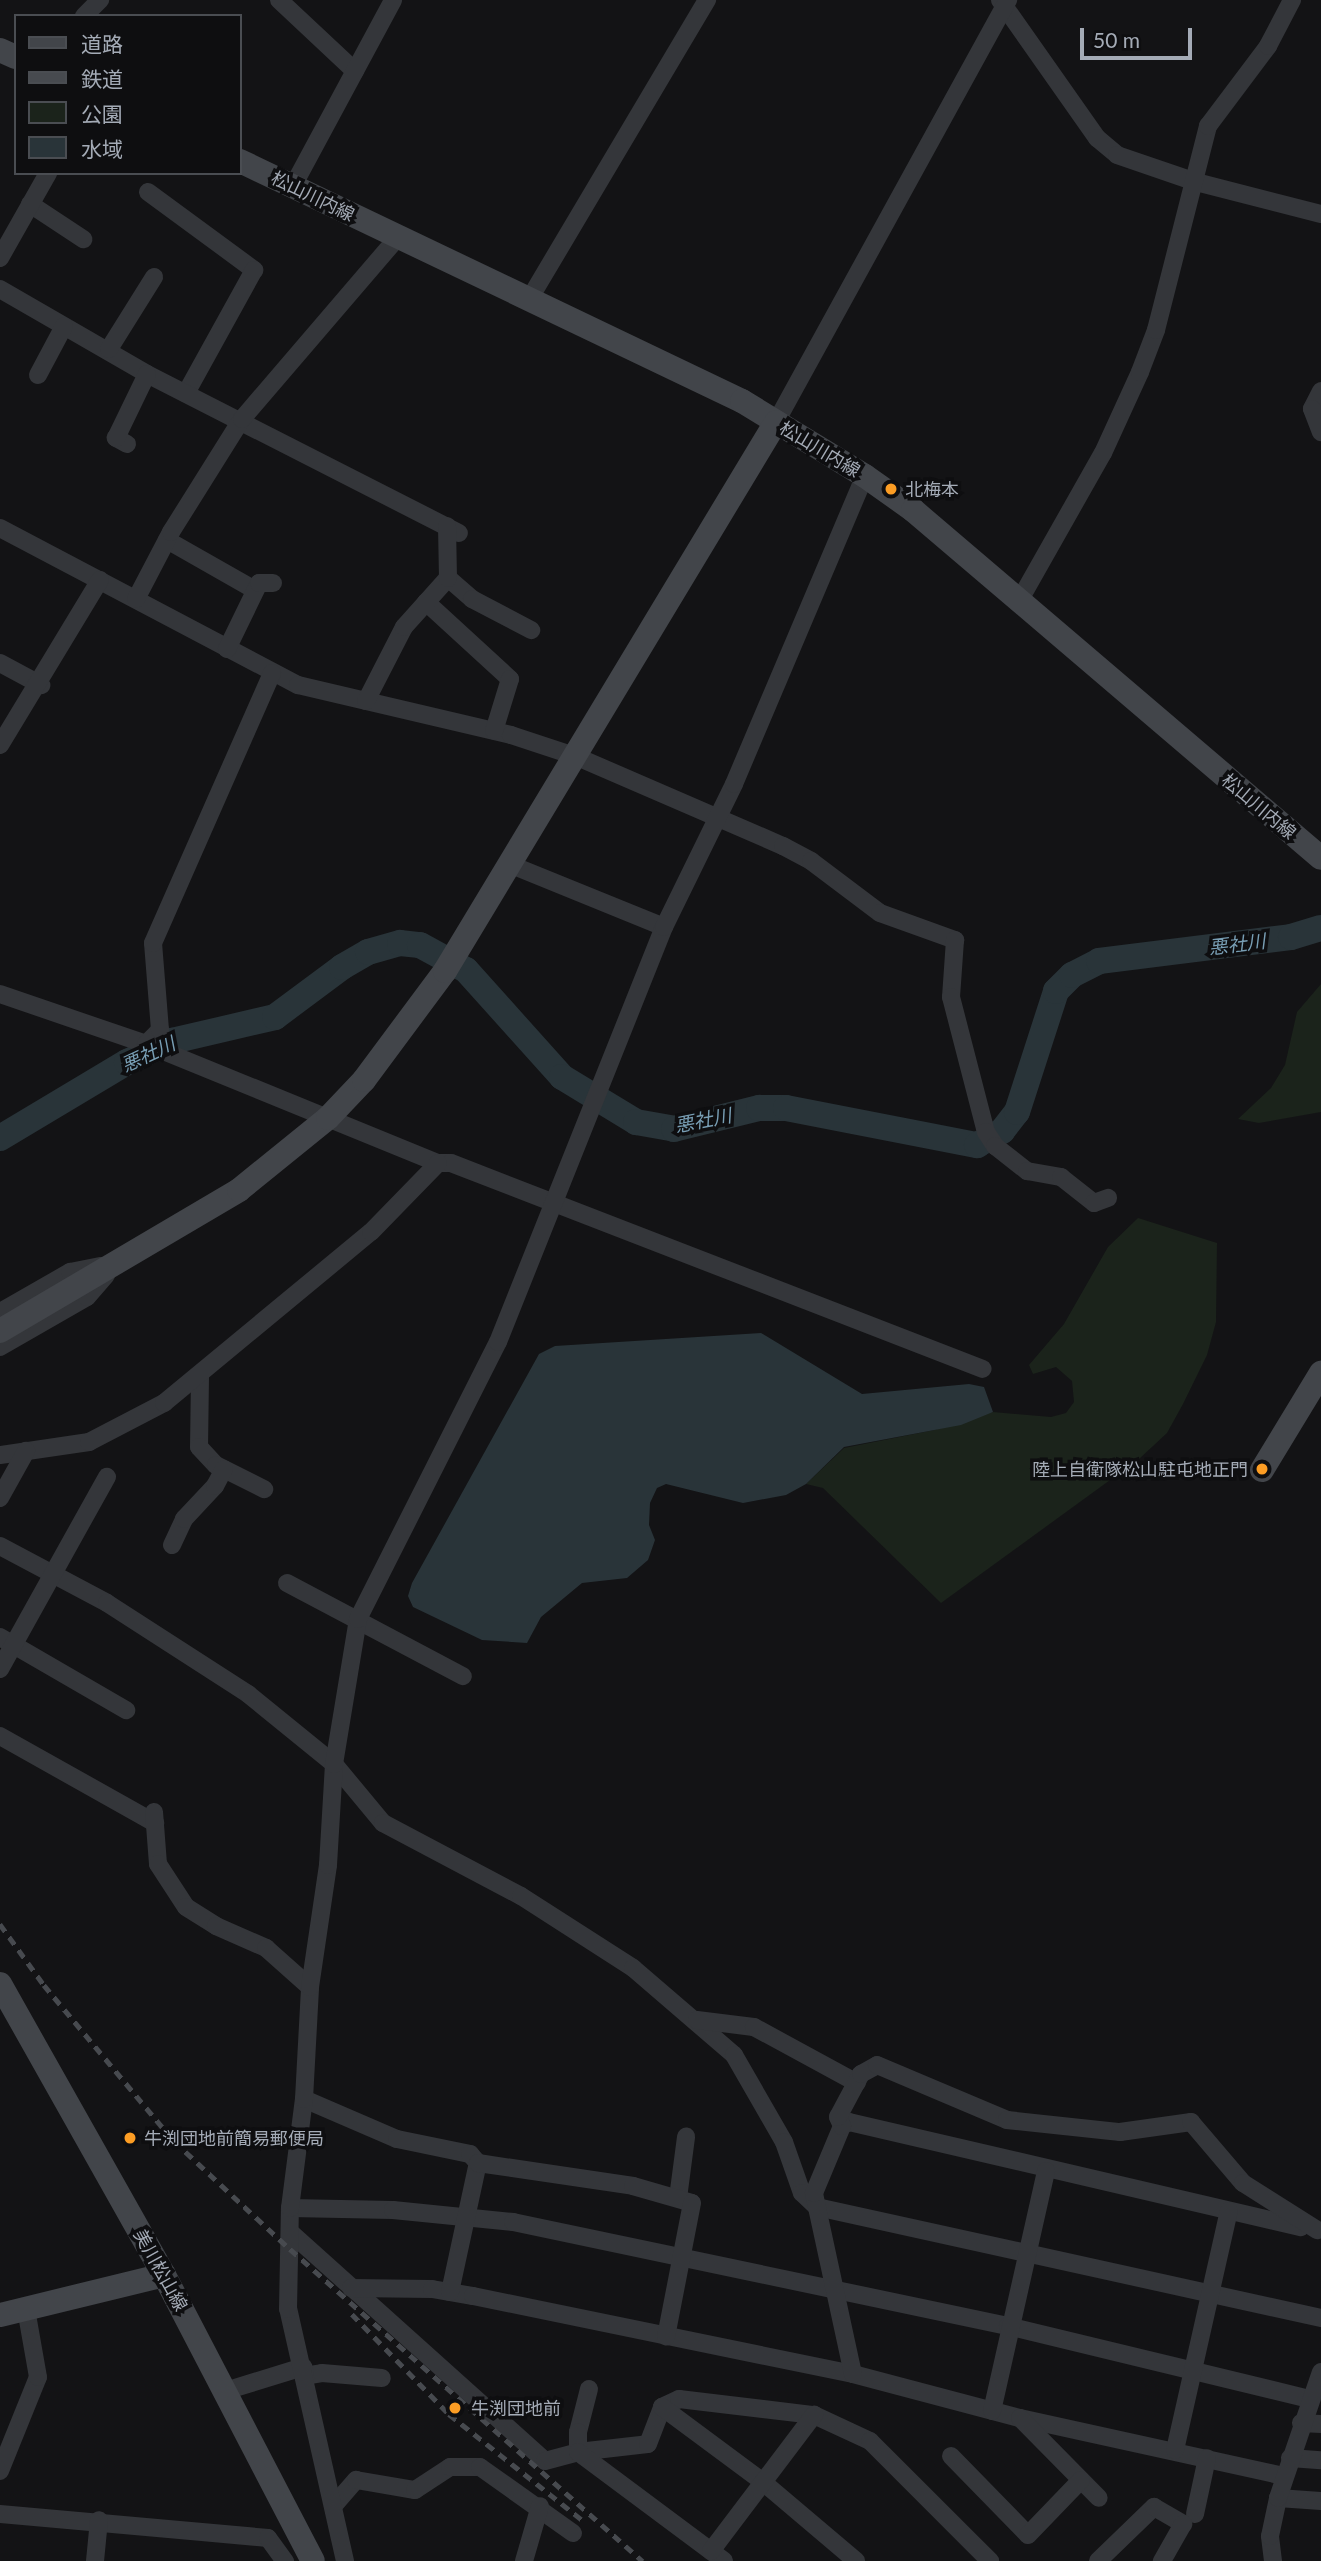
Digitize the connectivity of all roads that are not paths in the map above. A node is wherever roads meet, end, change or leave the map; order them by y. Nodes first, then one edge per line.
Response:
1 (100, 0) edge
2 (279, 0) edge
3 (393, 0) edge
4 (707, 0) edge
5 (1293, 0) edge
6 (1004, 2) edge
7 (86, 14) edge
8 (355, 71) junction
9 (242, 162) edge
10 (47, 175) edge
11 (1196, 182) junction
12 (293, 187) junction
13 (148, 192) dead end
14 (30, 204) junction
15 (1321, 214) edge
16 (397, 238) junction
17 (83, 239) dead end
18 (0, 258) edge
19 (154, 277) dead end
20 (0, 289) edge
21 (530, 298) junction
22 (64, 326) junction
23 (109, 349) junction
24 (147, 374) junction
25 (38, 375) dead end
26 (1321, 391) edge
27 (186, 393) junction
28 (242, 419) junction
29 (776, 422) junction
30 (1321, 432) edge
31 (127, 444) dead end
32 (865, 476) junction
33 (0, 528) edge
34 (167, 540) junction
35 (448, 578) junction
36 (100, 580) junction
37 (273, 583) dead end
38 (255, 590) junction
39 (136, 598) junction
40 (426, 602) junction
41 (1018, 603) junction
42 (531, 630) dead end
43 (227, 649) junction
44 (0, 663) edge
45 (272, 673) junction
46 (41, 685) junction
47 (366, 701) junction
48 (494, 731) junction
49 (0, 745) edge
50 (575, 756) junction
51 (716, 820) junction
52 (1321, 858) edge
53 (509, 864) junction
54 (664, 927) junction
55 (0, 994) edge
56 (154, 1048) junction
57 (328, 1118) junction
58 (438, 1163) junction
59 (1108, 1198) dead end
60 (554, 1204) junction
61 (115, 1264) junction
62 (0, 1312) edge
63 (0, 1331) edge
64 (0, 1347) edge
65 (983, 1369) dead end
66 (1321, 1373) edge
67 (200, 1377) junction
68 (26, 1451) junction
69 (0, 1455) edge
70 (224, 1469) junction
71 (1262, 1470) dead end
72 (107, 1476) dead end
73 (264, 1489) dead end
74 (0, 1498) edge
75 (172, 1545) dead end
76 (0, 1546) edge
77 (51, 1576) junction
78 (287, 1583) dead end
79 (358, 1619) junction
80 (7, 1641) edge
81 (0, 1669) edge
82 (463, 1676) dead end
83 (126, 1710) dead end
84 (0, 1736) edge
85 (334, 1764) junction
86 (0, 1984) edge
87 (310, 1987) junction
88 (697, 2020) junction
89 (857, 2083) junction
90 (304, 2099) junction
91 (842, 2126) junction
92 (686, 2137) dead end
93 (478, 2163) junction
94 (1046, 2171) junction
95 (678, 2198) junction
96 (817, 2207) junction
97 (290, 2208) junction
98 (1229, 2211) junction
99 (468, 2216) junction
100 (1319, 2231) edge
101 (291, 2233) junction
102 (1026, 2251) junction
103 (681, 2260) junction
104 (164, 2275) junction
105 (351, 2288) junction
106 (832, 2289) junction
107 (450, 2292) junction
108 (1211, 2292) junction
109 (26, 2309) junction
110 (0, 2315) edge
111 (1321, 2318) edge
112 (1008, 2326) junction
113 (666, 2337) junction
114 (1193, 2371) junction
115 (304, 2372) junction
116 (1321, 2372) edge
117 (853, 2374) junction
118 (382, 2378) dead end
119 (589, 2389) dead end
120 (225, 2391) junction
121 (1309, 2399) junction
122 (662, 2407) junction
123 (992, 2411) junction
124 (814, 2415) junction
125 (1020, 2418) junction
126 (1301, 2423) junction
127 (1321, 2424) edge
128 (1175, 2451) junction
129 (578, 2452) junction
130 (951, 2456) dead end
131 (1207, 2458) junction
132 (1290, 2458) junction
133 (1321, 2460) edge
134 (0, 2471) edge
135 (1284, 2476) junction
136 (1081, 2480) junction
137 (763, 2482) junction
138 (1099, 2498) dead end
139 (1278, 2498) junction
140 (1321, 2501) edge
141 (335, 2504) junction
142 (540, 2506) junction
143 (0, 2514) edge
144 (1195, 2514) dead end
145 (99, 2520) junction
146 (573, 2533) dead end
147 (717, 2556) edge
148 (94, 2561) edge
149 (285, 2561) edge
150 (313, 2561) edge
151 (345, 2561) edge
152 (524, 2561) edge
153 (856, 2561) edge
154 (990, 2561) edge
155 (1098, 2561) edge
156 (1162, 2561) edge
157 (1273, 2561) edge

1 - 7 street
2 - 8 street
3 - 8 street
4 - 21 street
5 - 11 street
6 - 11 street
6 - 29 street
8 - 12 street
9 - 12 main road, 松山川内線
10 - 14 street
11 - 15 street
11 - 41 street
12 - 16 main road, 松山川内線
13 - 27 street
14 - 17 street
14 - 18 street
16 - 21 main road, 松山川内線
16 - 28 street
19 - 23 street
20 - 22 street
21 - 29 main road, 松山川内線
22 - 23 street
22 - 25 street
23 - 24 street
24 - 27 street
24 - 31 street
26 - 30 street
27 - 28 street
28 - 34 street
28 - 35 street
29 - 32 main road, 松山川内線
29 - 50 main road
32 - 41 main road, 松山川内線
32 - 51 street
33 - 36 street
34 - 38 street
34 - 39 street
35 - 40 street
35 - 42 street
36 - 39 street
36 - 46 street
37 - 38 street
38 - 43 street
39 - 43 street
40 - 47 street
40 - 48 street
41 - 52 main road, 松山川内線
43 - 45 street
44 - 46 street
45 - 47 street
45 - 56 street
46 - 49 street
47 - 48 street
48 - 50 street
50 - 51 street
50 - 53 main road
51 - 54 street
51 - 59 street
53 - 54 street
53 - 57 main road
54 - 60 street
55 - 56 street
56 - 57 street
57 - 58 street
57 - 61 main road
58 - 60 street
58 - 67 street
60 - 65 street
60 - 79 street
61 - 62 street
61 - 63 main road
61 - 64 street
66 - 71 main road
67 - 68 street
67 - 70 street
68 - 69 street
68 - 74 street
70 - 73 street
70 - 75 street
72 - 77 street
76 - 77 street
77 - 80 street
77 - 85 street
78 - 79 street
79 - 82 street
79 - 85 street
80 - 81 street
80 - 83 street
84 - 87 street
85 - 87 street
85 - 88 street
86 - 104 main road, 美川松山線
87 - 90 street
88 - 89 street
88 - 96 street
89 - 91 street
89 - 100 street
90 - 93 street
90 - 97 street
91 - 94 street
91 - 96 street
92 - 95 street
93 - 95 street
93 - 99 street
94 - 98 street
94 - 102 street
95 - 103 street
96 - 102 street
96 - 106 street
97 - 99 street
97 - 101 street
98 - 100 street
98 - 108 street
99 - 103 street
99 - 107 street
101 - 105 street
101 - 115 street
102 - 108 street
102 - 112 street
103 - 106 street
103 - 113 street
104 - 109 main road
104 - 120 main road, 美川松山線
105 - 107 street
105 - 129 street
106 - 112 street
106 - 117 street
107 - 113 street
108 - 111 street
108 - 114 street
109 - 110 main road
109 - 134 street
112 - 114 street
112 - 123 street
113 - 117 street
114 - 121 street
114 - 128 street
115 - 118 street
115 - 120 street
115 - 141 street
116 - 121 street
117 - 123 street
119 - 129 street
120 - 150 main road, 美川松山線
121 - 126 street
122 - 124 street
122 - 129 street
122 - 137 street
123 - 125 street
124 - 137 street
124 - 154 street
125 - 128 street
125 - 136 street
126 - 127 street
126 - 132 street
128 - 131 street
129 - 147 street
130 - 136 street
131 - 135 street
131 - 144 street
132 - 133 street
132 - 135 street
135 - 139 street
136 - 138 street
137 - 147 street
137 - 153 street
139 - 140 street
139 - 157 street
141 - 142 street
141 - 151 street
142 - 146 street
142 - 152 street
143 - 145 street
145 - 148 street
145 - 149 street
155 - 156 street

